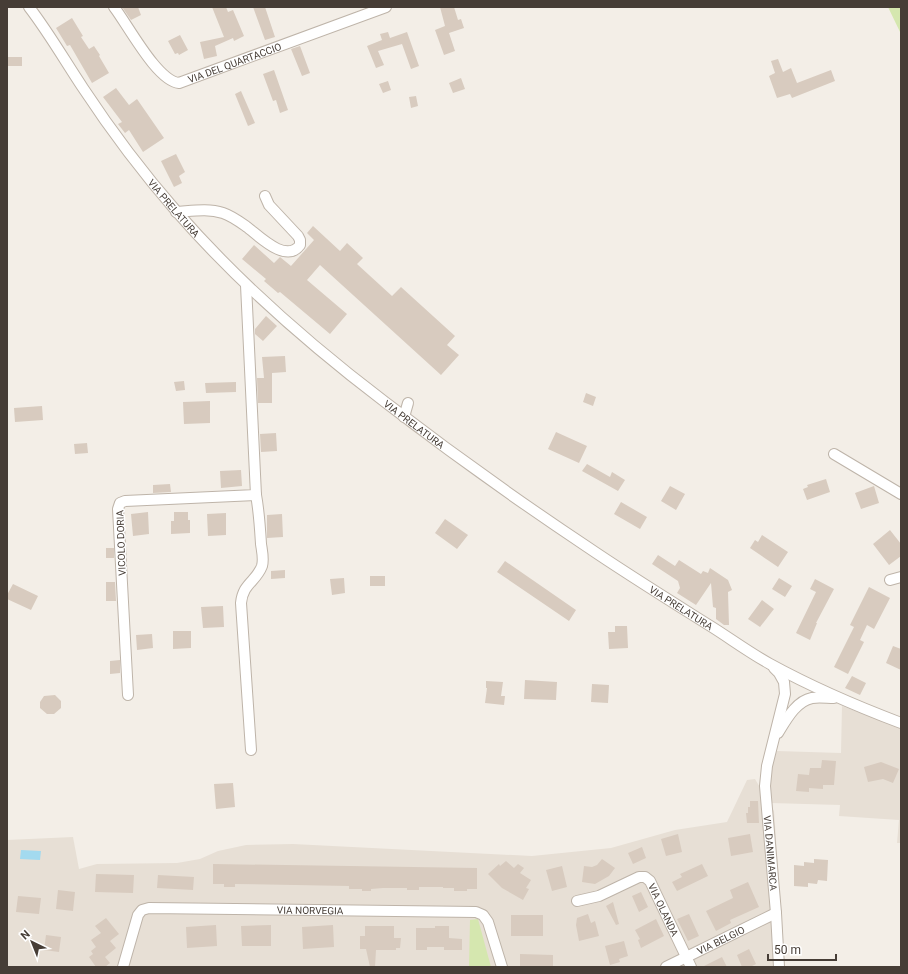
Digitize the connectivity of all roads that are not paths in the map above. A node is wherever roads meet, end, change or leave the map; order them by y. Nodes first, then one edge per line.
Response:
1 (29, 7) edge
2 (114, 7) edge
3 (386, 7) edge
4 (265, 196) dead end
5 (176, 212) junction
6 (246, 285) junction
7 (408, 403) dead end
8 (404, 417) junction
9 (834, 454) dead end
10 (901, 494) edge
11 (256, 495) junction
12 (901, 577) edge
13 (890, 580) dead end
14 (770, 664) junction
15 (128, 695) dead end
16 (839, 698) junction
17 (901, 723) edge
18 (774, 740) junction
19 (251, 750) dead end
20 (577, 901) dead end
21 (776, 913) junction
22 (686, 957) junction
23 (123, 967) edge
24 (502, 967) edge
25 (666, 967) edge
26 (691, 967) edge
27 (779, 967) edge

1 - 5 street, VIA PRELATURA
2 - 3 street, VIA DEL QUARTACCIO
4 - 5 street
5 - 6 street, VIA PRELATURA
6 - 8 street, VIA PRELATURA
6 - 11 street
7 - 8 street
8 - 14 street, VIA PRELATURA
9 - 10 street
11 - 15 street, VICOLO DORIA
11 - 19 street
12 - 13 street
14 - 16 street, VIA PRELATURA
14 - 18 street, VIA DANIMARCA
16 - 17 street, VIA PRELATURA
16 - 18 street, VIA DANIMARCA
18 - 21 street, VIA DANIMARCA
20 - 22 street, VIA OLANDA
21 - 22 street, VIA BELGIO
21 - 27 street, VIA DANIMARCA
22 - 25 street, VIA BELGIO
22 - 26 street, VIA OLANDA
23 - 24 street, VIA NORVEGIA

